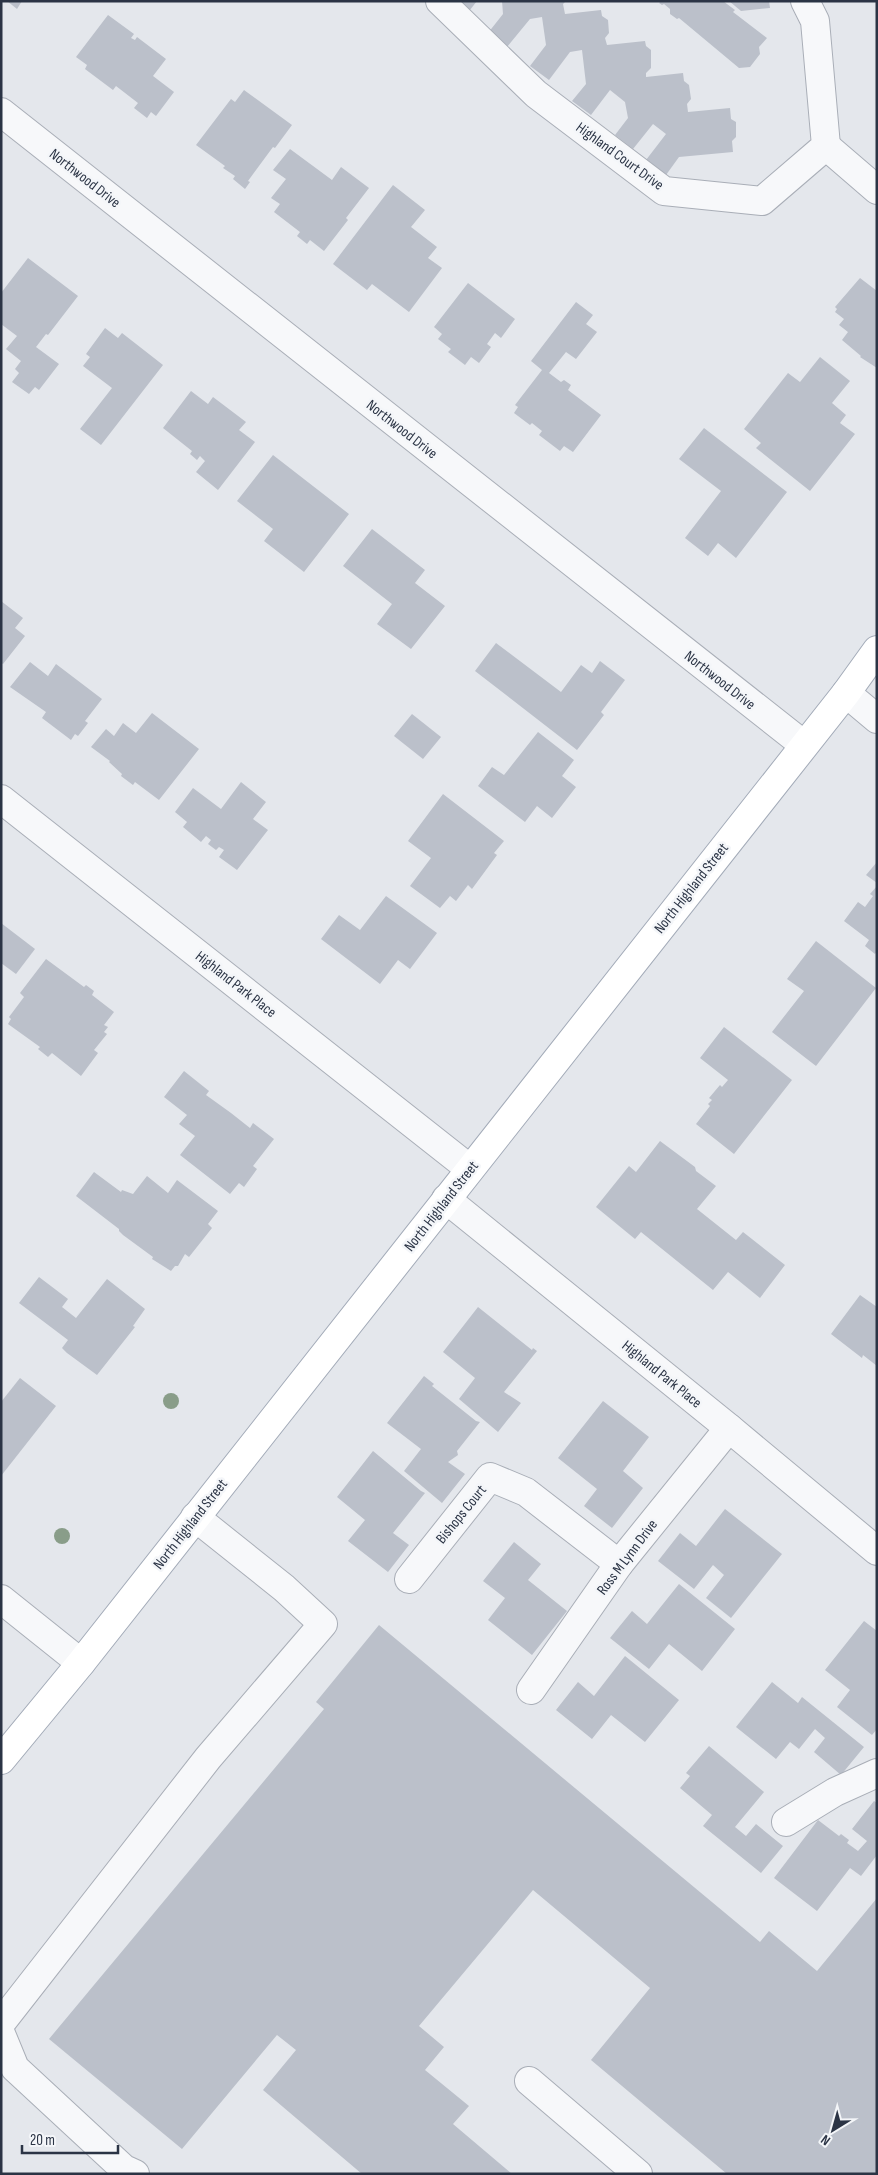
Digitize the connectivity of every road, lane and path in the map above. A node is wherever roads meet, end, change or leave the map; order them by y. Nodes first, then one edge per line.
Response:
1 (440, 1) edge
2 (805, 1) edge
3 (1, 112) edge
4 (826, 146) junction
5 (877, 190) edge
6 (877, 650) edge
7 (846, 693) junction
8 (877, 719) edge
9 (804, 745) junction
10 (1, 799) edge
11 (470, 1169) junction
12 (446, 1199) junction
13 (729, 1428) junction
14 (195, 1518) junction
15 (877, 1551) edge
16 (619, 1564) junction
17 (409, 1579) dead end
18 (1, 1599) edge
19 (81, 1662) junction
20 (531, 1690) dead end
21 (1, 1760) edge
22 (877, 1773) edge
23 (786, 1822) dead end
24 (1, 2023) edge
25 (1, 2034) edge
26 (529, 2081) dead end
27 (134, 2174) edge
28 (638, 2174) edge

1 - 4 street, Highland Court Drive
2 - 4 street
3 - 9 street, Northwood Drive
4 - 5 street
6 - 7 main road, North Highland Street
7 - 8 street
7 - 9 main road, North Highland Street
9 - 11 main road, North Highland Street
10 - 11 street, Highland Park Place
11 - 12 main road, North Highland Street
12 - 13 street, Highland Park Place
12 - 14 main road, North Highland Street
13 - 15 street, Highland Park Place
13 - 16 street, Ross M Lynn Drive
14 - 19 main road, North Highland Street
14 - 24 street
16 - 17 street, Bishops Court
16 - 20 street, Ross M Lynn Drive
18 - 19 street
19 - 21 main road, North Highland Street
22 - 23 street
25 - 27 street
26 - 28 street

